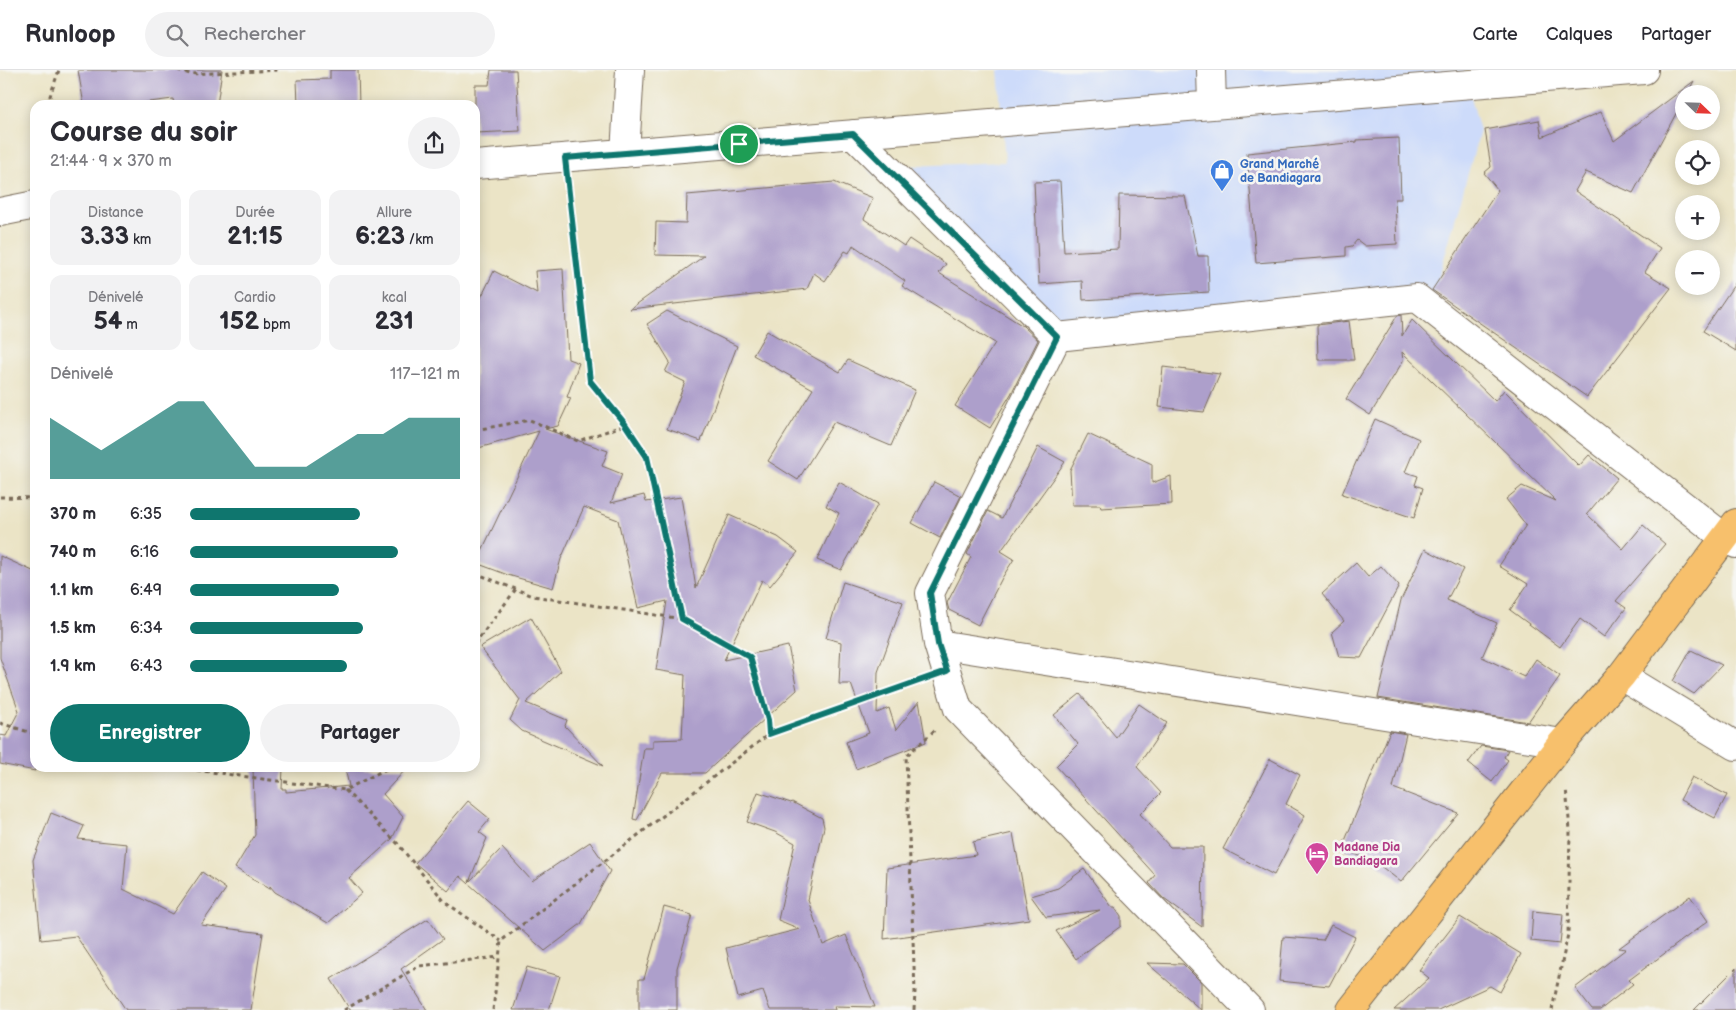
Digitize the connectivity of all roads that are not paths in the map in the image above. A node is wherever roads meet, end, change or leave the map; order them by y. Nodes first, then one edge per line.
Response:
1 (630, 70) edge
2 (1211, 70) edge
3 (1644, 70) edge
4 (1212, 106) junction
5 (853, 134) junction
6 (625, 153) junction
7 (480, 165) edge
8 (30, 207) edge
9 (0, 212) edge
10 (1057, 337) junction
11 (1732, 535) edge
12 (938, 644) junction
13 (1621, 676) junction
14 (1562, 743) junction
15 (1736, 746) edge
16 (1250, 1010) edge
17 (1351, 1010) edge

1 - 6 street
2 - 4 street
3 - 4 street
4 - 5 street
5 - 6 street
5 - 10 street
6 - 7 street
8 - 9 street
10 - 11 street
10 - 12 street
11 - 13 main road
12 - 14 street
12 - 16 street
13 - 14 main road
13 - 15 street
14 - 17 main road

